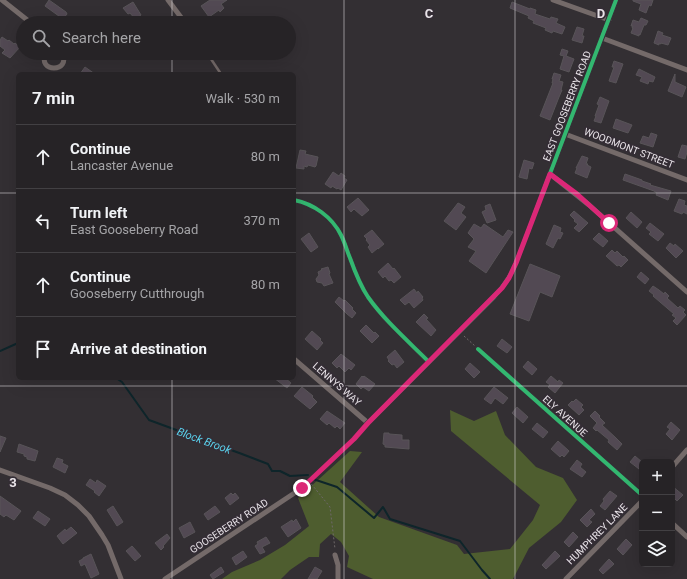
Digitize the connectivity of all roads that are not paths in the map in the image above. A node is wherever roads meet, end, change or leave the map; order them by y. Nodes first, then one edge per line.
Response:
1 (2, 0) edge
2 (168, 0) edge
3 (553, 0) edge
4 (616, 0) edge
5 (22, 16) edge
6 (180, 16) edge
7 (609, 20) junction
8 (602, 38) junction
9 (45, 60) edge
10 (64, 60) edge
11 (212, 60) edge
12 (687, 70) edge
13 (220, 72) edge
14 (565, 134) junction
15 (550, 174) junction
16 (687, 180) edge
17 (296, 200) edge
18 (687, 292) edge
19 (478, 349) road end
20 (296, 361) edge
21 (429, 362) junction
22 (368, 423) junction
23 (354, 439) road end
24 (687, 450) edge
25 (675, 464) edge
26 (0, 470) edge
27 (302, 488) road end
28 (639, 492) edge
29 (639, 504) edge
30 (675, 526) edge
31 (687, 537) edge
32 (335, 555) road end
33 (121, 579) edge
34 (165, 579) edge
35 (338, 579) edge
36 (566, 579) edge

1 - 5 street
2 - 6 street
3 - 7 street
4 - 7 street, EAST GOOSEBERRY ROAD
7 - 8 street, EAST GOOSEBERRY ROAD
8 - 12 street
8 - 14 street, EAST GOOSEBERRY ROAD
9 - 10 street
11 - 13 lane
14 - 15 street, EAST GOOSEBERRY ROAD
14 - 16 street, WOODMONT STREET
15 - 18 street
15 - 21 street, EAST GOOSEBERRY ROAD
17 - 21 street
19 - 28 street, ELY AVENUE
20 - 22 street, LENNYS WAY
21 - 22 street, EAST GOOSEBERRY ROAD
22 - 23 street, EAST GOOSEBERRY ROAD
24 - 25 street
26 - 33 street
27 - 34 street, GOOSEBERRY ROAD
29 - 36 street, HUMPHREY LANE
30 - 31 street
32 - 35 street

